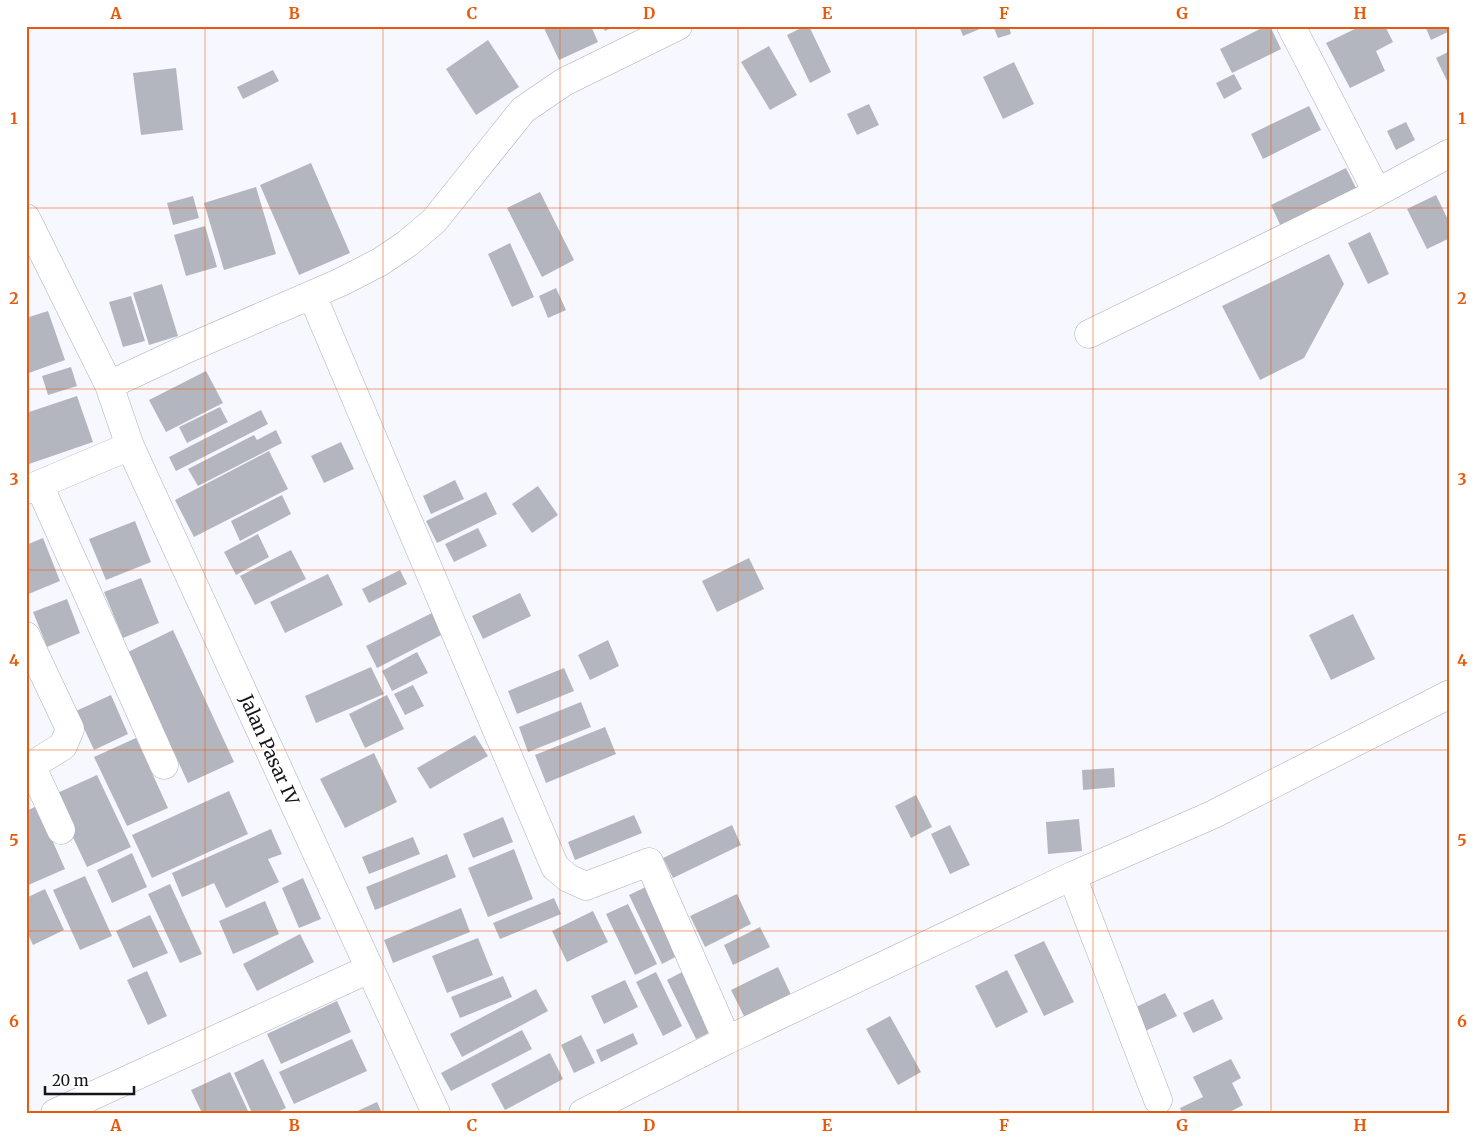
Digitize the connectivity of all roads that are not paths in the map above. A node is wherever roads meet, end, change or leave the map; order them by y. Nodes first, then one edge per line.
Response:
1 (678, 26) edge
2 (1291, 26) edge
3 (648, 33) edge
4 (1450, 153) edge
5 (1377, 192) junction
6 (26, 218) edge
7 (312, 295) junction
8 (1089, 334) dead end
9 (109, 385) junction
10 (130, 446) junction
11 (33, 488) edge
12 (26, 636) edge
13 (1450, 694) edge
14 (164, 765) dead end
15 (29, 768) edge
16 (60, 830) dead end
17 (1072, 876) junction
18 (369, 969) junction
19 (727, 1040) junction
20 (1158, 1100) dead end
21 (54, 1113) edge
22 (436, 1113) edge
23 (583, 1113) edge

1 - 3 street
2 - 5 street
3 - 7 street
4 - 5 street
5 - 8 street
6 - 9 street, Jalan Pasar IV
7 - 9 street
7 - 19 street
9 - 10 street, Jalan Pasar IV
10 - 11 street
10 - 18 street, Jalan Pasar IV
11 - 14 street
12 - 15 street
13 - 17 street
15 - 16 street
17 - 19 street
17 - 20 street
18 - 21 street
18 - 22 street, Jalan Pasar IV
19 - 23 street

